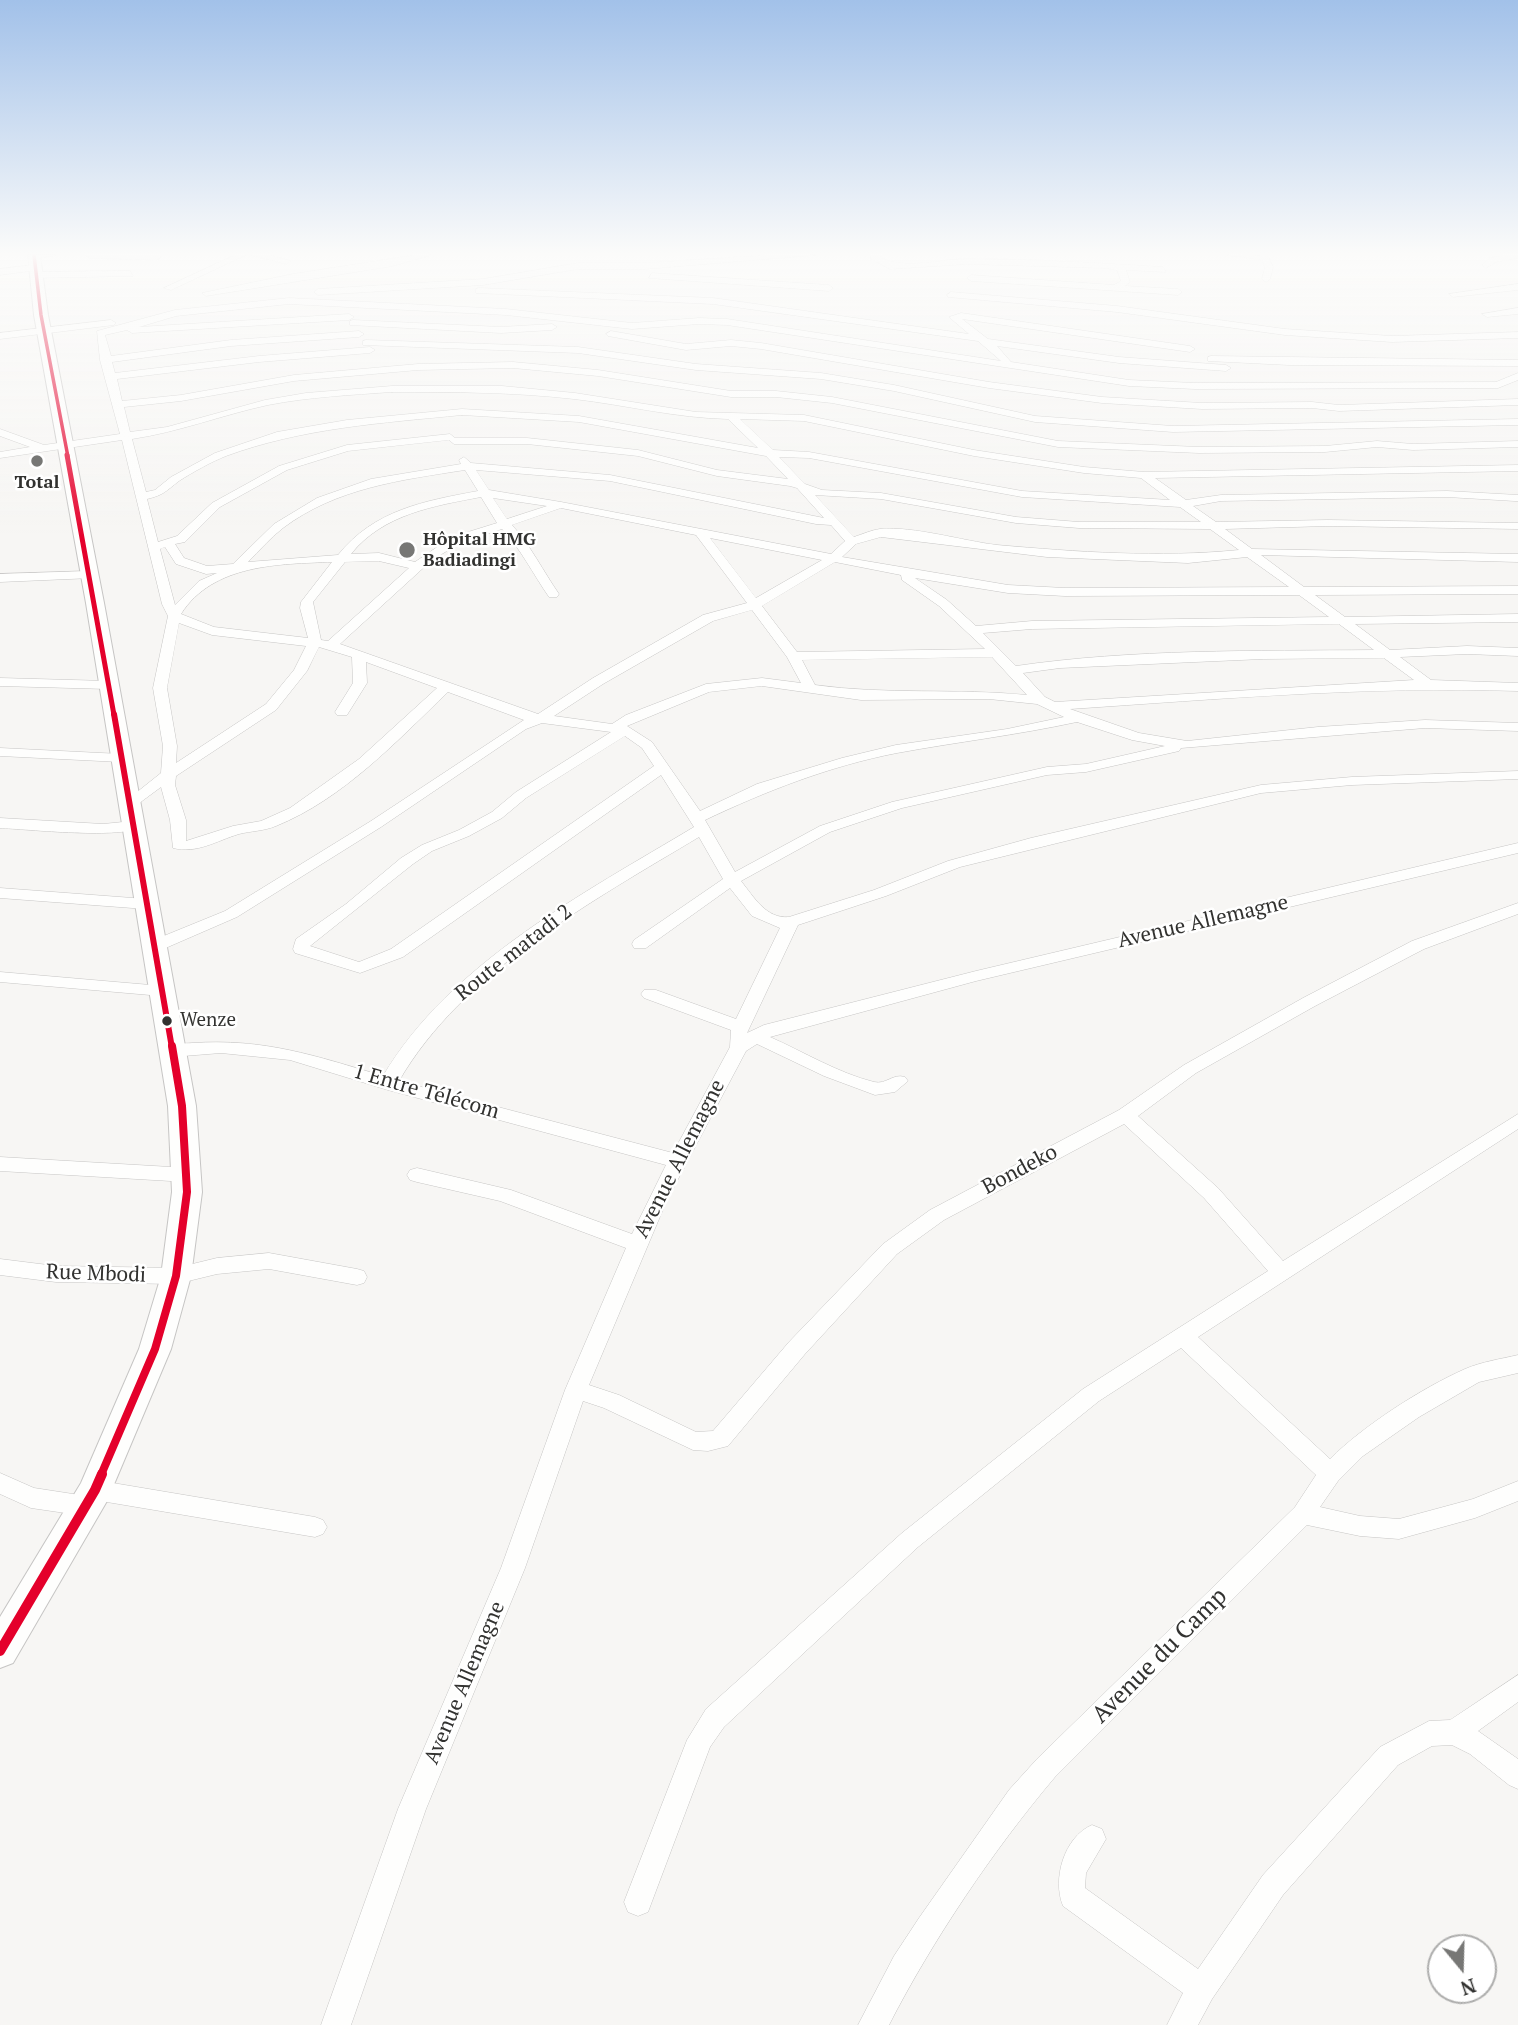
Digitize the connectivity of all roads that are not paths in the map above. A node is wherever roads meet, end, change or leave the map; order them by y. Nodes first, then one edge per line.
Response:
1 (48, 350) edge
2 (103, 350) edge
3 (183, 350) edge
4 (345, 350) edge
5 (369, 350) edge
6 (543, 350) edge
7 (710, 350) edge
8 (782, 350) edge
9 (896, 350) edge
10 (994, 350) edge
11 (1040, 350) edge
12 (1195, 350) edge
13 (959, 359) junction
14 (1211, 359) junction
15 (105, 360) junction
16 (1514, 362) edge
17 (1008, 365) junction
18 (1226, 368) junction
19 (730, 369) junction
20 (381, 370) junction
21 (1517, 376) edge
22 (110, 377) junction
23 (989, 384) junction
24 (1256, 384) junction
25 (1279, 386) junction
26 (392, 389) junction
27 (423, 390) junction
28 (756, 394) junction
29 (1518, 402) edge
30 (117, 405) junction
31 (1312, 405) junction
32 (436, 414) junction
33 (778, 416) junction
34 (732, 417) junction
35 (1035, 419) junction
36 (1518, 422) edge
37 (1349, 427) junction
38 (0, 432) edge
39 (125, 438) junction
40 (452, 439) junction
41 (1065, 443) junction
42 (1377, 444) junction
43 (1518, 444) edge
44 (65, 446) junction
45 (45, 449) junction
46 (770, 453) junction
47 (0, 454) edge
48 (467, 466) junction
49 (1518, 468) edge
50 (1417, 469) junction
51 (1449, 469) junction
52 (1102, 471) junction
53 (1144, 475) junction
54 (1478, 478) dead end
55 (1490, 485) dead end
56 (803, 488) junction
57 (484, 493) junction
58 (1515, 496) edge
59 (140, 497) junction
60 (1185, 504) junction
61 (561, 505) junction
62 (835, 522) junction
63 (504, 524) junction
64 (1213, 524) junction
65 (1518, 526) edge
66 (701, 534) junction
67 (852, 541) junction
68 (169, 544) junction
69 (153, 547) junction
70 (1251, 553) junction
71 (834, 558) junction
72 (1518, 558) edge
73 (341, 559) junction
74 (417, 566) junction
75 (234, 569) junction
76 (897, 571) junction
77 (88, 575) junction
78 (0, 578) edge
79 (1518, 590) edge
80 (1301, 591) junction
81 (552, 594) dead end
82 (754, 605) junction
83 (174, 616) junction
84 (1518, 618) edge
85 (1341, 621) junction
86 (972, 630) junction
87 (315, 642) junction
88 (331, 645) junction
89 (1518, 652) edge
90 (359, 653) junction
91 (993, 653) junction
92 (1389, 654) junction
93 (793, 656) junction
94 (1012, 671) junction
95 (0, 682) edge
96 (1428, 684) junction
97 (108, 685) junction
98 (447, 686) junction
99 (1518, 687) edge
100 (811, 690) junction
101 (1046, 703) junction
102 (342, 712) dead end
103 (1078, 718) junction
104 (540, 719) junction
105 (1518, 727) edge
106 (620, 729) junction
107 (1187, 745) junction
108 (0, 752) edge
109 (121, 758) junction
110 (661, 768) junction
111 (169, 774) junction
112 (1518, 775) edge
113 (131, 815) junction
114 (0, 823) edge
115 (699, 824) junction
116 (1518, 848) edge
117 (732, 880) junction
118 (0, 893) edge
119 (146, 904) junction
120 (1518, 908) edge
121 (791, 922) junction
122 (640, 944) dead end
123 (155, 946) junction
124 (0, 977) edge
125 (162, 990) junction
126 (650, 993) dead end
127 (745, 1037) junction
128 (171, 1051) junction
129 (899, 1082) dead end
130 (388, 1084) junction
131 (1126, 1115) junction
132 (1518, 1120) edge
133 (677, 1161) junction
134 (0, 1164) edge
135 (188, 1175) junction
136 (417, 1175) dead end
137 (638, 1244) junction
138 (0, 1267) edge
139 (1282, 1273) junction
140 (176, 1276) junction
141 (357, 1277) dead end
142 (1183, 1336) junction
143 (1518, 1364) edge
144 (576, 1390) junction
145 (1330, 1474) junction
146 (0, 1483) edge
147 (1518, 1491) edge
148 (91, 1498) junction
149 (1303, 1514) junction
150 (315, 1527) dead end
151 (2, 1645) edge
152 (1518, 1687) edge
153 (1454, 1732) junction
154 (1518, 1776) edge
155 (1092, 1839) dead end
156 (638, 1902) dead end
157 (1202, 1989) junction
158 (335, 2025) edge
159 (873, 2025) edge
160 (1182, 2025) edge

1 - 44 highway
2 - 15 street
3 - 15 street
4 - 22 street
5 - 20 street
6 - 19 street
7 - 19 street
8 - 23 street
9 - 13 street
10 - 17 street
11 - 18 street
12 - 14 street
13 - 17 street
13 - 23 street
14 - 16 street
14 - 18 street
15 - 22 street
16 - 21 street
17 - 24 street
18 - 24 street
19 - 28 street
19 - 35 street
20 - 26 street
20 - 28 street
20 - 30 street
21 - 25 street
22 - 30 street
23 - 31 street
23 - 35 street
24 - 25 street
25 - 31 street
26 - 27 street
26 - 39 street
27 - 32 street
27 - 34 street
28 - 33 street
28 - 41 street
29 - 31 street
30 - 39 street
31 - 37 street
32 - 40 street
32 - 46 street
32 - 59 street
33 - 34 street
33 - 52 street
34 - 46 street
35 - 37 street
35 - 41 street
36 - 37 street
37 - 42 street
38 - 45 street
39 - 44 street
39 - 59 street
40 - 48 street
40 - 56 street
40 - 68 street
41 - 42 street
41 - 52 street
42 - 43 street
42 - 50 street
44 - 45 street
44 - 77 highway
45 - 47 street
46 - 56 street
46 - 60 street
48 - 57 street
48 - 62 street
48 - 75 street
49 - 51 street
50 - 51 street
50 - 53 street
51 - 54 street
52 - 53 street
53 - 60 street
55 - 58 street
56 - 62 street
56 - 64 street
57 - 61 street
57 - 63 street
57 - 73 street
58 - 60 street
59 - 69 street
60 - 64 street
61 - 63 street
61 - 66 street
62 - 67 street
63 - 74 street
63 - 81 street
64 - 65 street
64 - 70 street
66 - 71 street
66 - 82 street
67 - 70 street
67 - 71 street
68 - 69 street
68 - 75 street
69 - 83 street
70 - 72 street
70 - 80 street
71 - 76 street
71 - 82 street
73 - 74 street
73 - 75 street
73 - 87 street
74 - 88 street
75 - 83 street
76 - 80 street
76 - 86 street
77 - 78 street
77 - 97 highway
79 - 80 street
80 - 85 street
82 - 93 street
82 - 104 street
83 - 87 street
83 - 111 street
84 - 85 street
85 - 86 street
85 - 92 street
86 - 91 street
87 - 88 street
87 - 111 street
88 - 90 street
89 - 92 street
90 - 98 street
90 - 102 street
91 - 93 street
91 - 94 street
92 - 94 street
92 - 96 street
93 - 100 street
94 - 101 street
95 - 97 street
96 - 99 street
96 - 101 street
97 - 109 highway
98 - 104 street
98 - 111 street
100 - 101 street
100 - 106 street
101 - 103 street
103 - 107 street
103 - 115 street, Route matadi 2
104 - 106 street
104 - 123 street
105 - 107 street
106 - 110 street
106 - 110 street
107 - 117 street
108 - 109 street
109 - 113 highway
110 - 115 street
111 - 113 street
112 - 121 street
113 - 114 street
113 - 119 highway
115 - 117 street
115 - 130 street, Route matadi 2
116 - 127 street, Avenue Allemagne
117 - 121 street
117 - 122 street
118 - 119 street
119 - 123 highway
120 - 131 street, Bondeko
121 - 127 street
123 - 125 highway
124 - 125 street
125 - 128 highway
126 - 127 street
127 - 129 street
127 - 133 street, Avenue Allemagne
128 - 130 street, 1 Entre Télécom
128 - 135 highway
130 - 133 street, 1 Entre Télécom
131 - 139 street
131 - 144 street, Bondeko
132 - 139 street
133 - 137 street, Avenue Allemagne
134 - 135 street
135 - 140 highway
136 - 137 street
137 - 144 street, Avenue Allemagne
138 - 140 street, Rue Mbodi
139 - 142 street
140 - 141 street, Rue Mbodi
140 - 148 highway
142 - 145 street
142 - 156 street
143 - 145 street, Avenue du Camp
144 - 158 street, Avenue Allemagne
145 - 149 street, Avenue du Camp
146 - 148 street
147 - 149 street
148 - 150 street
148 - 151 highway
149 - 159 street, Avenue du Camp
152 - 153 street
153 - 154 street
153 - 157 street
155 - 157 street
157 - 160 street

